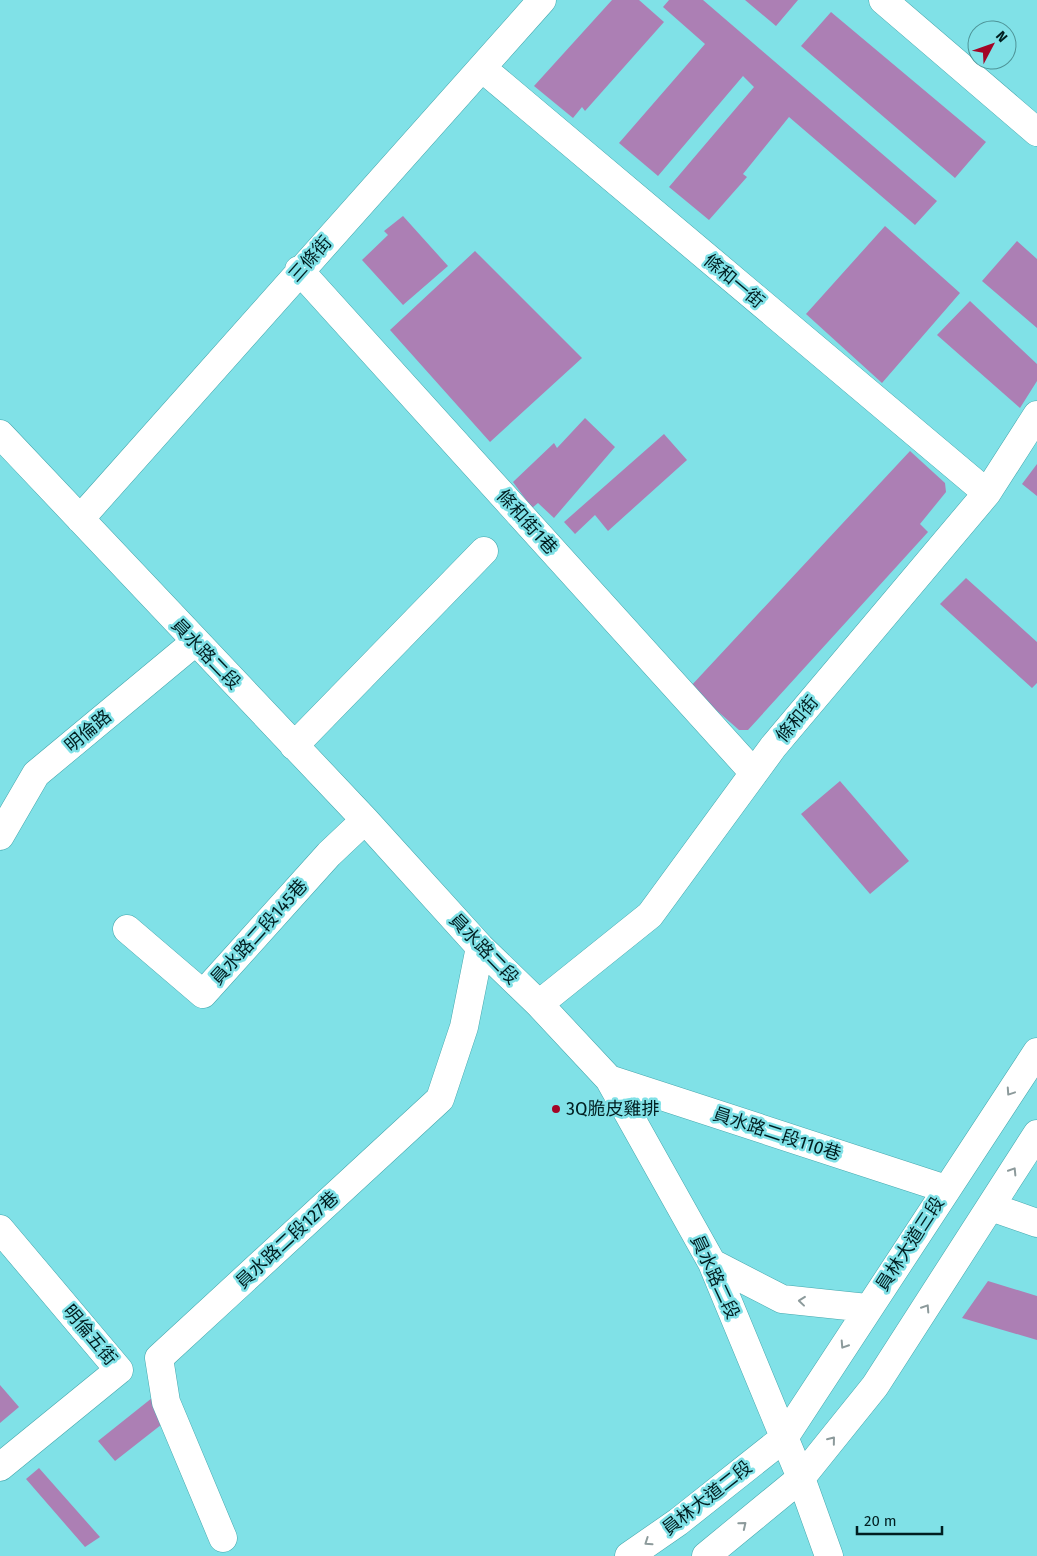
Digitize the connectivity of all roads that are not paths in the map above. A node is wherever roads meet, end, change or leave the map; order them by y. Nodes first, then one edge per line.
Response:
1 (542, 0) edge
2 (883, 0) edge
3 (482, 68) junction
4 (1037, 132) edge
5 (299, 270) junction
6 (1037, 415) edge
7 (0, 434) edge
8 (987, 493) junction
9 (80, 519) junction
10 (484, 551) dead end
11 (194, 642) junction
12 (294, 746) junction
13 (754, 773) junction
14 (365, 820) junction
15 (0, 836) edge
16 (126, 929) dead end
17 (480, 947) junction
18 (539, 1004) junction
19 (1037, 1052) edge
20 (609, 1079) junction
21 (1037, 1134) edge
22 (946, 1189) junction
23 (991, 1206) junction
24 (1037, 1224) edge
25 (0, 1228) edge
26 (712, 1263) junction
27 (868, 1308) junction
28 (119, 1370) junction
29 (162, 1372) junction
30 (784, 1438) junction
31 (0, 1467) edge
32 (801, 1478) junction
33 (223, 1538) dead end
34 (629, 1556) edge
35 (706, 1556) edge
36 (829, 1556) edge

1 - 3 street, 三條街
2 - 4 street
3 - 5 street, 三條街
3 - 8 street, 條和一街
5 - 9 street, 三條街
5 - 13 street, 條和街1巷
6 - 8 street, 條和街
7 - 9 street, 員水路二段
8 - 13 street, 條和街
9 - 11 street, 員水路二段
10 - 12 street
11 - 12 street, 員水路二段
11 - 15 street, 明倫路
12 - 14 street, 員水路二段
13 - 18 street, 條和街
14 - 16 street, 員水路二段145巷
14 - 17 street, 員水路二段
17 - 18 street, 員水路二段
17 - 29 street, 員水路二段127巷
18 - 20 street, 員水路二段
19 -> 22 street, 員林大道三段
20 - 22 street, 員水路二段110巷
20 - 26 street, 員水路二段
23 -> 21 street
22 - 27 street, 員林大道三段
23 - 24 street
32 -> 23 street
25 - 28 street, 明倫五街
27 -> 26 street
26 - 30 street, 員水路二段
27 -> 30 street, 員林大道三段
28 - 29 street
28 - 31 street, 明倫五街
29 - 33 street, 員水路二段127巷
30 - 32 street, 員水路二段
30 -> 34 street, 員林大道二段
35 -> 32 street
32 - 36 street, 員水路二段

